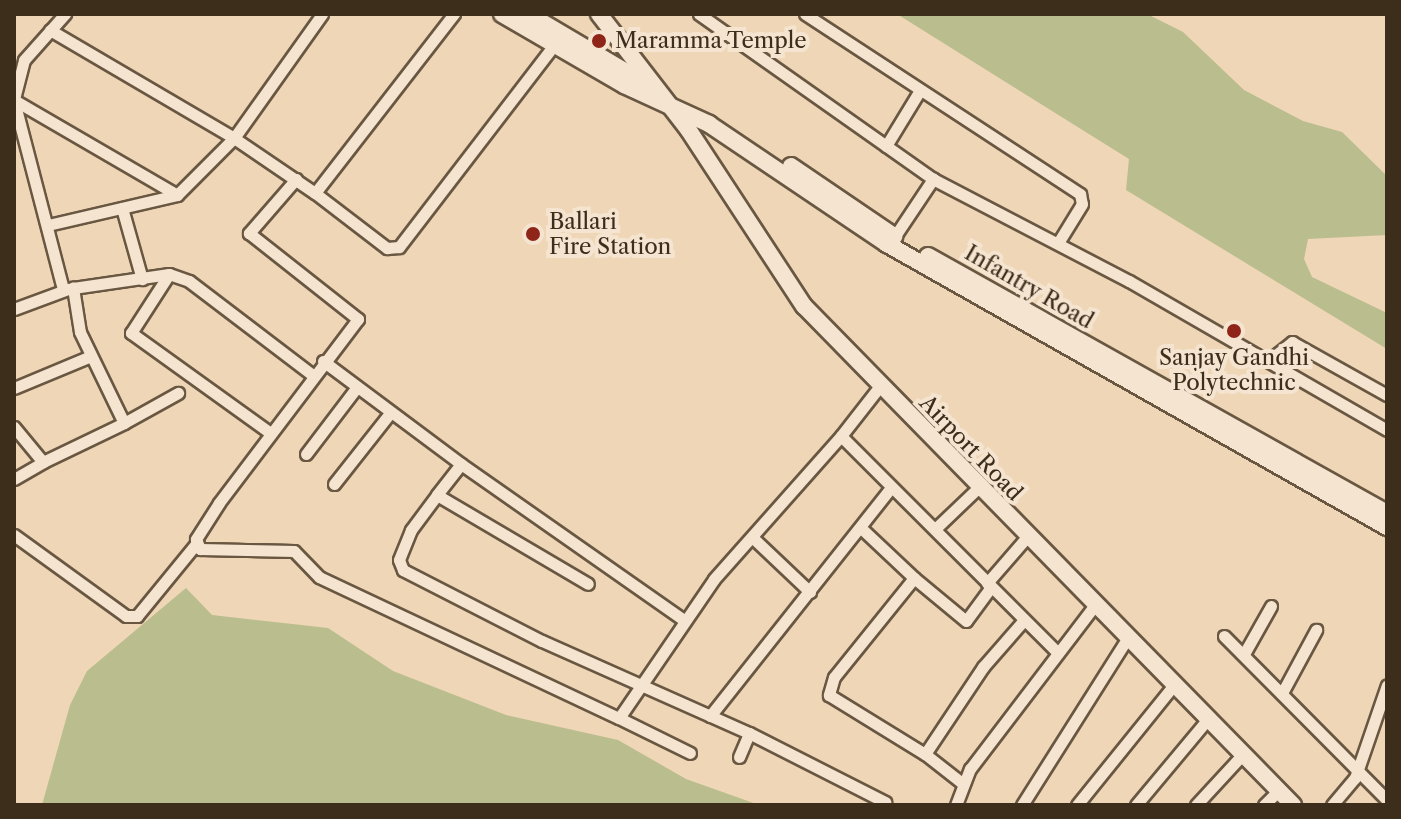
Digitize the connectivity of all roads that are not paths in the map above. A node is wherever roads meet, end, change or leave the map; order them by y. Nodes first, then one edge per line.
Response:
1 (65, 14) edge
2 (322, 14) edge
3 (454, 14) edge
4 (502, 14) edge
5 (528, 14) edge
6 (599, 14) edge
7 (699, 14) edge
8 (805, 14) edge
9 (50, 30) junction
10 (554, 45) junction
11 (19, 60) edge
12 (919, 92) junction
13 (14, 100) edge
14 (662, 100) junction
15 (18, 132) edge
16 (234, 138) junction
17 (886, 146) junction
18 (296, 179) junction
19 (933, 179) junction
20 (315, 193) junction
21 (177, 195) junction
22 (122, 208) junction
23 (48, 225) junction
24 (895, 236) junction
25 (1058, 243) junction
26 (169, 274) junction
27 (142, 279) junction
28 (68, 289) junction
29 (14, 309) edge
30 (91, 356) junction
31 (323, 361) junction
32 (1268, 361) junction
33 (311, 374) junction
34 (880, 386) junction
35 (357, 387) junction
36 (14, 388) edge
37 (178, 393) dead end
38 (1387, 395) edge
39 (390, 413) junction
40 (124, 423) junction
41 (14, 427) edge
42 (1387, 430) edge
43 (269, 432) junction
44 (841, 436) junction
45 (306, 454) dead end
46 (43, 462) junction
47 (461, 464) junction
48 (14, 479) edge
49 (334, 484) dead end
50 (979, 487) junction
51 (891, 488) junction
52 (437, 495) junction
53 (1387, 513) edge
54 (1387, 527) edge
55 (861, 528) junction
56 (935, 529) junction
57 (14, 535) edge
58 (752, 537) junction
59 (1027, 537) junction
60 (196, 544) junction
61 (914, 578) junction
62 (588, 584) dead end
63 (989, 585) junction
64 (810, 592) junction
65 (1094, 606) junction
66 (1271, 606) dead end
67 (684, 620) junction
68 (1024, 620) junction
69 (1316, 630) dead end
70 (1224, 636) dead end
71 (1127, 639) junction
72 (1057, 652) junction
73 (1244, 654) junction
74 (641, 684) junction
75 (1174, 685) junction
76 (1282, 693) junction
77 (1386, 693) edge
78 (710, 716) junction
79 (619, 718) junction
80 (1208, 719) junction
81 (749, 733) junction
82 (690, 753) dead end
83 (925, 754) junction
84 (1243, 754) junction
85 (739, 757) dead end
86 (1357, 772) junction
87 (962, 783) junction
88 (1279, 790) junction
89 (1387, 800) edge
90 (885, 802) dead end
91 (956, 805) edge
92 (1022, 805) edge
93 (1077, 805) edge
94 (1136, 805) edge
95 (1196, 805) edge
96 (1264, 805) edge
97 (1293, 805) edge
98 (1332, 805) edge

1 - 9 street
2 - 16 street
3 - 20 street
4 - 10 street
5 - 14 street
6 - 14 street, Airport Road
7 - 17 street
8 - 12 street
9 - 11 street
9 - 16 street
10 - 14 street
10 - 20 street
11 - 13 street
12 - 17 street
12 - 25 street
13 - 15 street
13 - 21 street
14 - 24 street, Infantry Road
14 - 34 street, Airport Road
14 - 54 street, Infantry Road
15 - 23 street
16 - 18 street
16 - 21 street
17 - 19 street
18 - 20 street
18 - 31 street
19 - 24 street
19 - 25 street
21 - 22 street
22 - 23 street
22 - 27 street
23 - 28 street
24 - 53 street, Infantry Road
25 - 32 street
26 - 27 street
26 - 33 street
26 - 43 street
27 - 28 street
28 - 29 street
28 - 30 street
30 - 36 street
30 - 40 street
31 - 33 street
31 - 35 street
32 - 38 street
32 - 42 street
33 - 43 street
34 - 44 street
34 - 50 street, Airport Road
35 - 39 street
35 - 45 street
37 - 40 street
39 - 47 street
39 - 49 street
40 - 46 street
41 - 46 street
43 - 60 street
44 - 51 street
44 - 58 street
46 - 48 street
47 - 52 street
47 - 67 street
50 - 56 street
50 - 59 street, Airport Road
51 - 55 street
51 - 56 street
52 - 62 street
52 - 74 street
55 - 61 street
55 - 64 street
56 - 63 street
57 - 60 street
58 - 64 street
58 - 67 street
59 - 63 street
59 - 65 street, Airport Road
60 - 79 street
61 - 63 street
61 - 83 street
63 - 68 street
64 - 78 street
65 - 71 street, Airport Road
65 - 72 street
66 - 73 street
67 - 74 street
68 - 72 street
68 - 83 street
69 - 76 street
70 - 73 street
71 - 75 street, Airport Road
71 - 92 street
72 - 87 street
73 - 76 street
74 - 78 street
74 - 79 street
75 - 80 street, Airport Road
75 - 93 street
76 - 86 street
77 - 86 street
78 - 81 street
79 - 82 street
80 - 84 street, Airport Road
80 - 94 street
81 - 85 street
81 - 90 street
83 - 87 street
84 - 88 street, Airport Road
84 - 95 street
86 - 89 street
86 - 98 street
87 - 91 street
88 - 96 street
88 - 97 street, Airport Road

